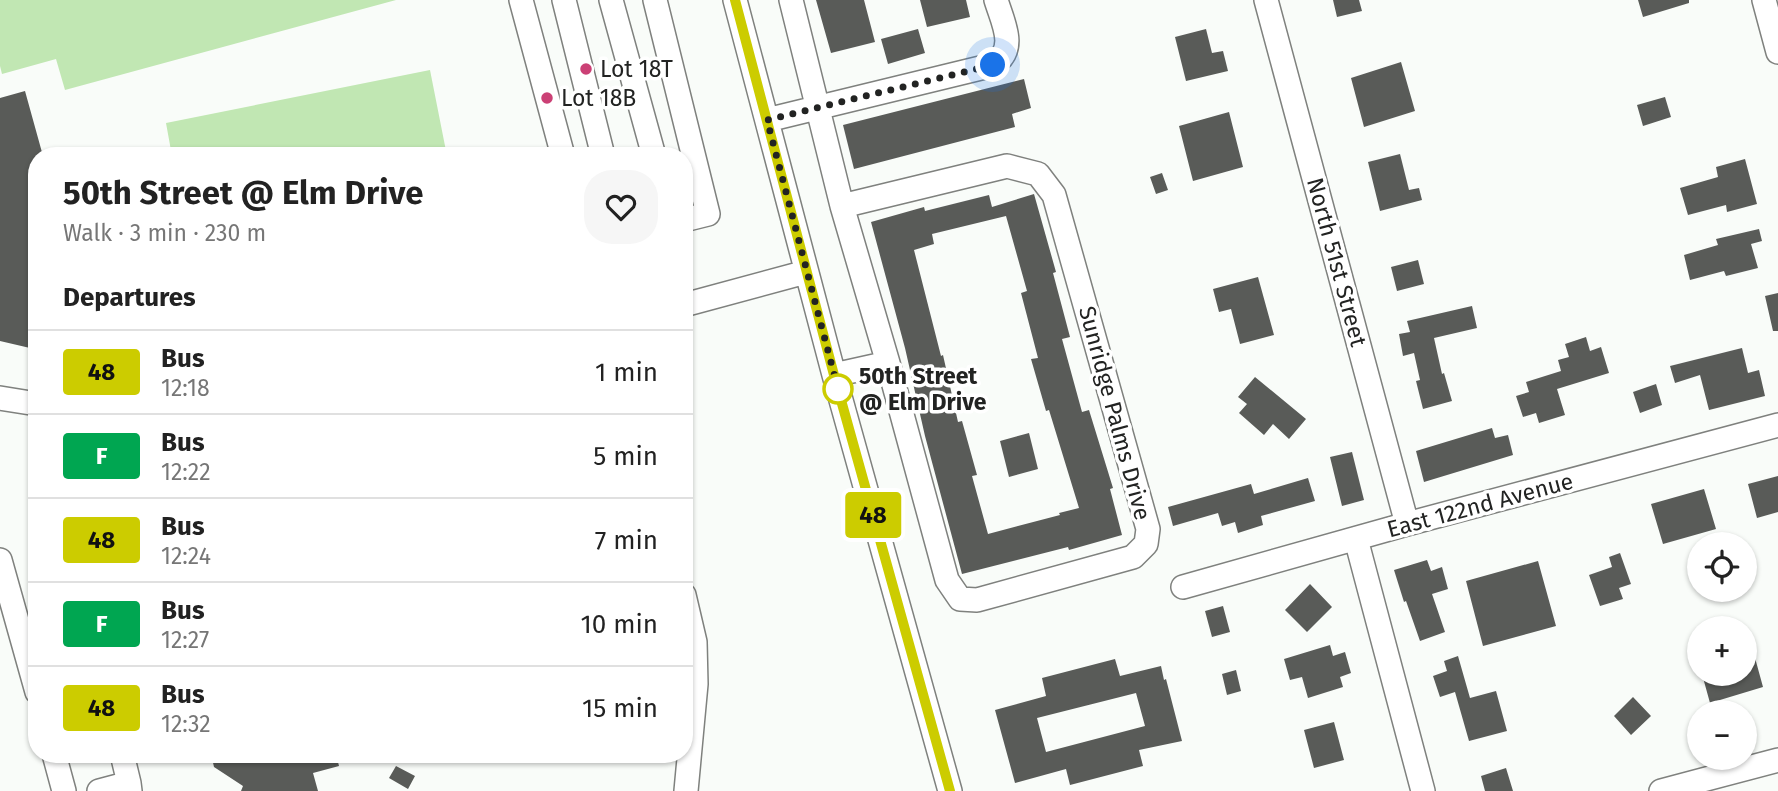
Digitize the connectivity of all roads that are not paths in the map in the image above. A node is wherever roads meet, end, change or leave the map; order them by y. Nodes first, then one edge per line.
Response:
1 (521, 0) edge
2 (564, 0) edge
3 (611, 0) edge
4 (654, 0) edge
5 (734, 0) edge
6 (791, 0) edge
7 (996, 0) edge
8 (1266, 0) edge
9 (1764, 0) edge
10 (1778, 52) edge
11 (818, 107) junction
12 (767, 120) junction
13 (561, 147) edge
14 (601, 147) edge
15 (652, 147) edge
16 (691, 147) edge
17 (693, 155) edge
18 (842, 206) junction
19 (693, 218) edge
20 (806, 272) junction
21 (693, 303) edge
22 (888, 363) junction
23 (834, 375) junction
24 (0, 398) edge
25 (28, 403) edge
26 (1778, 425) edge
27 (1407, 524) junction
28 (1356, 539) junction
29 (0, 560) edge
30 (1183, 587) dead end
31 (693, 633) edge
32 (28, 660) edge
33 (693, 716) edge
34 (1778, 760) edge
35 (56, 763) edge
36 (124, 763) edge
37 (689, 763) edge
38 (130, 787) edge
39 (64, 791) edge
40 (99, 791) edge
41 (686, 791) edge
42 (950, 791) edge
43 (1423, 791) edge
44 (1661, 791) edge

1 - 13 street
2 - 14 street
3 - 15 street
4 - 16 street
5 - 12 street
6 - 11 street, Sunridge Palms Drive
7 - 11 street
8 - 27 street, North 51st Street
9 - 10 street
11 - 12 street
11 - 18 street, Sunridge Palms Drive
12 - 20 street
17 - 19 street
18 - 22 street, Sunridge Palms Drive
18 - 22 street, Sunridge Palms Drive
20 - 21 street
20 - 23 street
22 - 23 street
23 - 42 street
24 - 25 street
26 - 27 street, East 122nd Avenue
27 - 28 street, East 122nd Avenue
28 - 30 street, East 122nd Avenue
28 - 43 street
29 - 32 street
31 - 33 street
34 - 44 street
35 - 39 street
36 - 38 street
37 - 41 street
38 - 40 street

